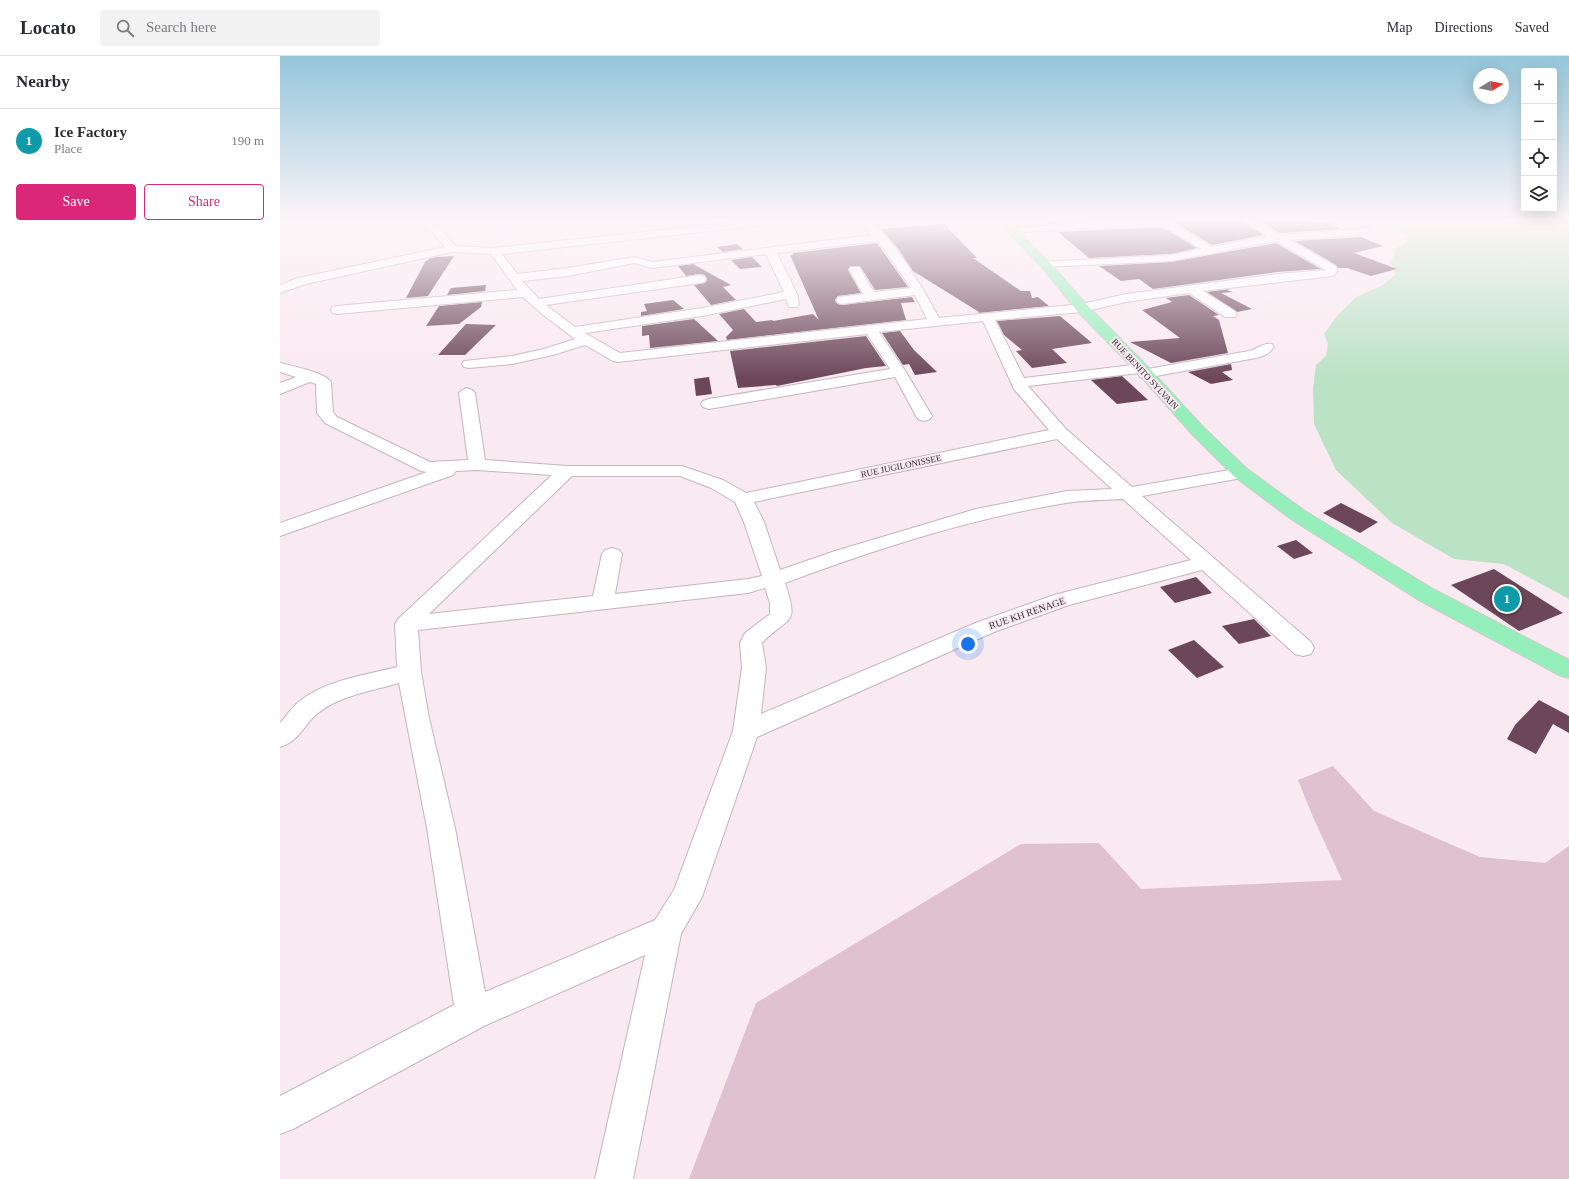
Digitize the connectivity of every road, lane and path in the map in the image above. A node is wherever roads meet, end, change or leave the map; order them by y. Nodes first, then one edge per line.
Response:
1 (335, 273) edge
2 (510, 273) edge
3 (555, 273) edge
4 (781, 273) edge
5 (857, 273) edge
6 (907, 273) edge
7 (1053, 273) edge
8 (1325, 273) edge
9 (513, 278) junction
10 (700, 279) dead end
11 (280, 289) edge
12 (1192, 290) junction
13 (919, 291) junction
14 (526, 293) junction
15 (871, 297) junction
16 (842, 300) dead end
17 (536, 303) junction
18 (1082, 308) junction
19 (337, 310) dead end
20 (1230, 314) dead end
21 (986, 317) junction
22 (935, 322) junction
23 (871, 330) junction
24 (573, 331) junction
25 (585, 340) junction
26 (1267, 347) dead end
27 (469, 364) dead end
28 (280, 367) edge
29 (1143, 371) junction
30 (899, 372) junction
31 (310, 376) junction
32 (1019, 383) junction
33 (280, 389) edge
34 (467, 393) dead end
35 (708, 404) dead end
36 (924, 416) dead end
37 (1060, 433) junction
38 (469, 465) junction
39 (567, 470) junction
40 (1241, 473) junction
41 (1128, 493) junction
42 (743, 499) junction
43 (280, 530) edge
44 (612, 554) dead end
45 (1206, 563) junction
46 (772, 580) junction
47 (603, 602) junction
48 (406, 624) junction
49 (1303, 648) dead end
50 (1569, 670) edge
51 (409, 672) junction
52 (746, 731) junction
53 (280, 737) edge
54 (666, 930) junction
55 (472, 1014) junction
56 (280, 1116) edge
57 (614, 1179) edge

1 - 11 street
2 - 9 street
3 - 9 street
4 - 24 street
5 - 15 street
6 - 13 street
7 - 18 main road, RUE BENITO SYLVAIN
8 - 12 street
9 - 14 street
10 - 17 street
12 - 18 street
12 - 20 street
13 - 15 street
13 - 22 street
14 - 17 street
14 - 19 street
15 - 16 street
17 - 24 street
18 - 21 street
18 - 29 main road, RUE BENITO SYLVAIN
21 - 22 street
21 - 32 street
22 - 23 street
23 - 25 street
23 - 30 street
24 - 25 street
25 - 27 street
26 - 29 street
28 - 31 street
29 - 32 street
29 - 40 main road, RUE BENITO SYLVAIN
30 - 35 street
30 - 36 street
31 - 33 street
31 - 38 street
32 - 37 street
34 - 38 street
37 - 41 street
37 - 42 street, RUE JUGILONISSEE
38 - 39 street
38 - 43 street
39 - 42 street
39 - 48 street
40 - 41 street
40 - 50 main road, RUE BENITO SYLVAIN
41 - 45 street
41 - 46 street
42 - 46 street
44 - 47 street
45 - 49 street
45 - 52 street, RUE KH RENAGE
46 - 47 street
46 - 52 street
47 - 48 street
48 - 51 street
51 - 53 street
51 - 55 street
52 - 54 street
54 - 55 street
54 - 57 street
55 - 56 street

